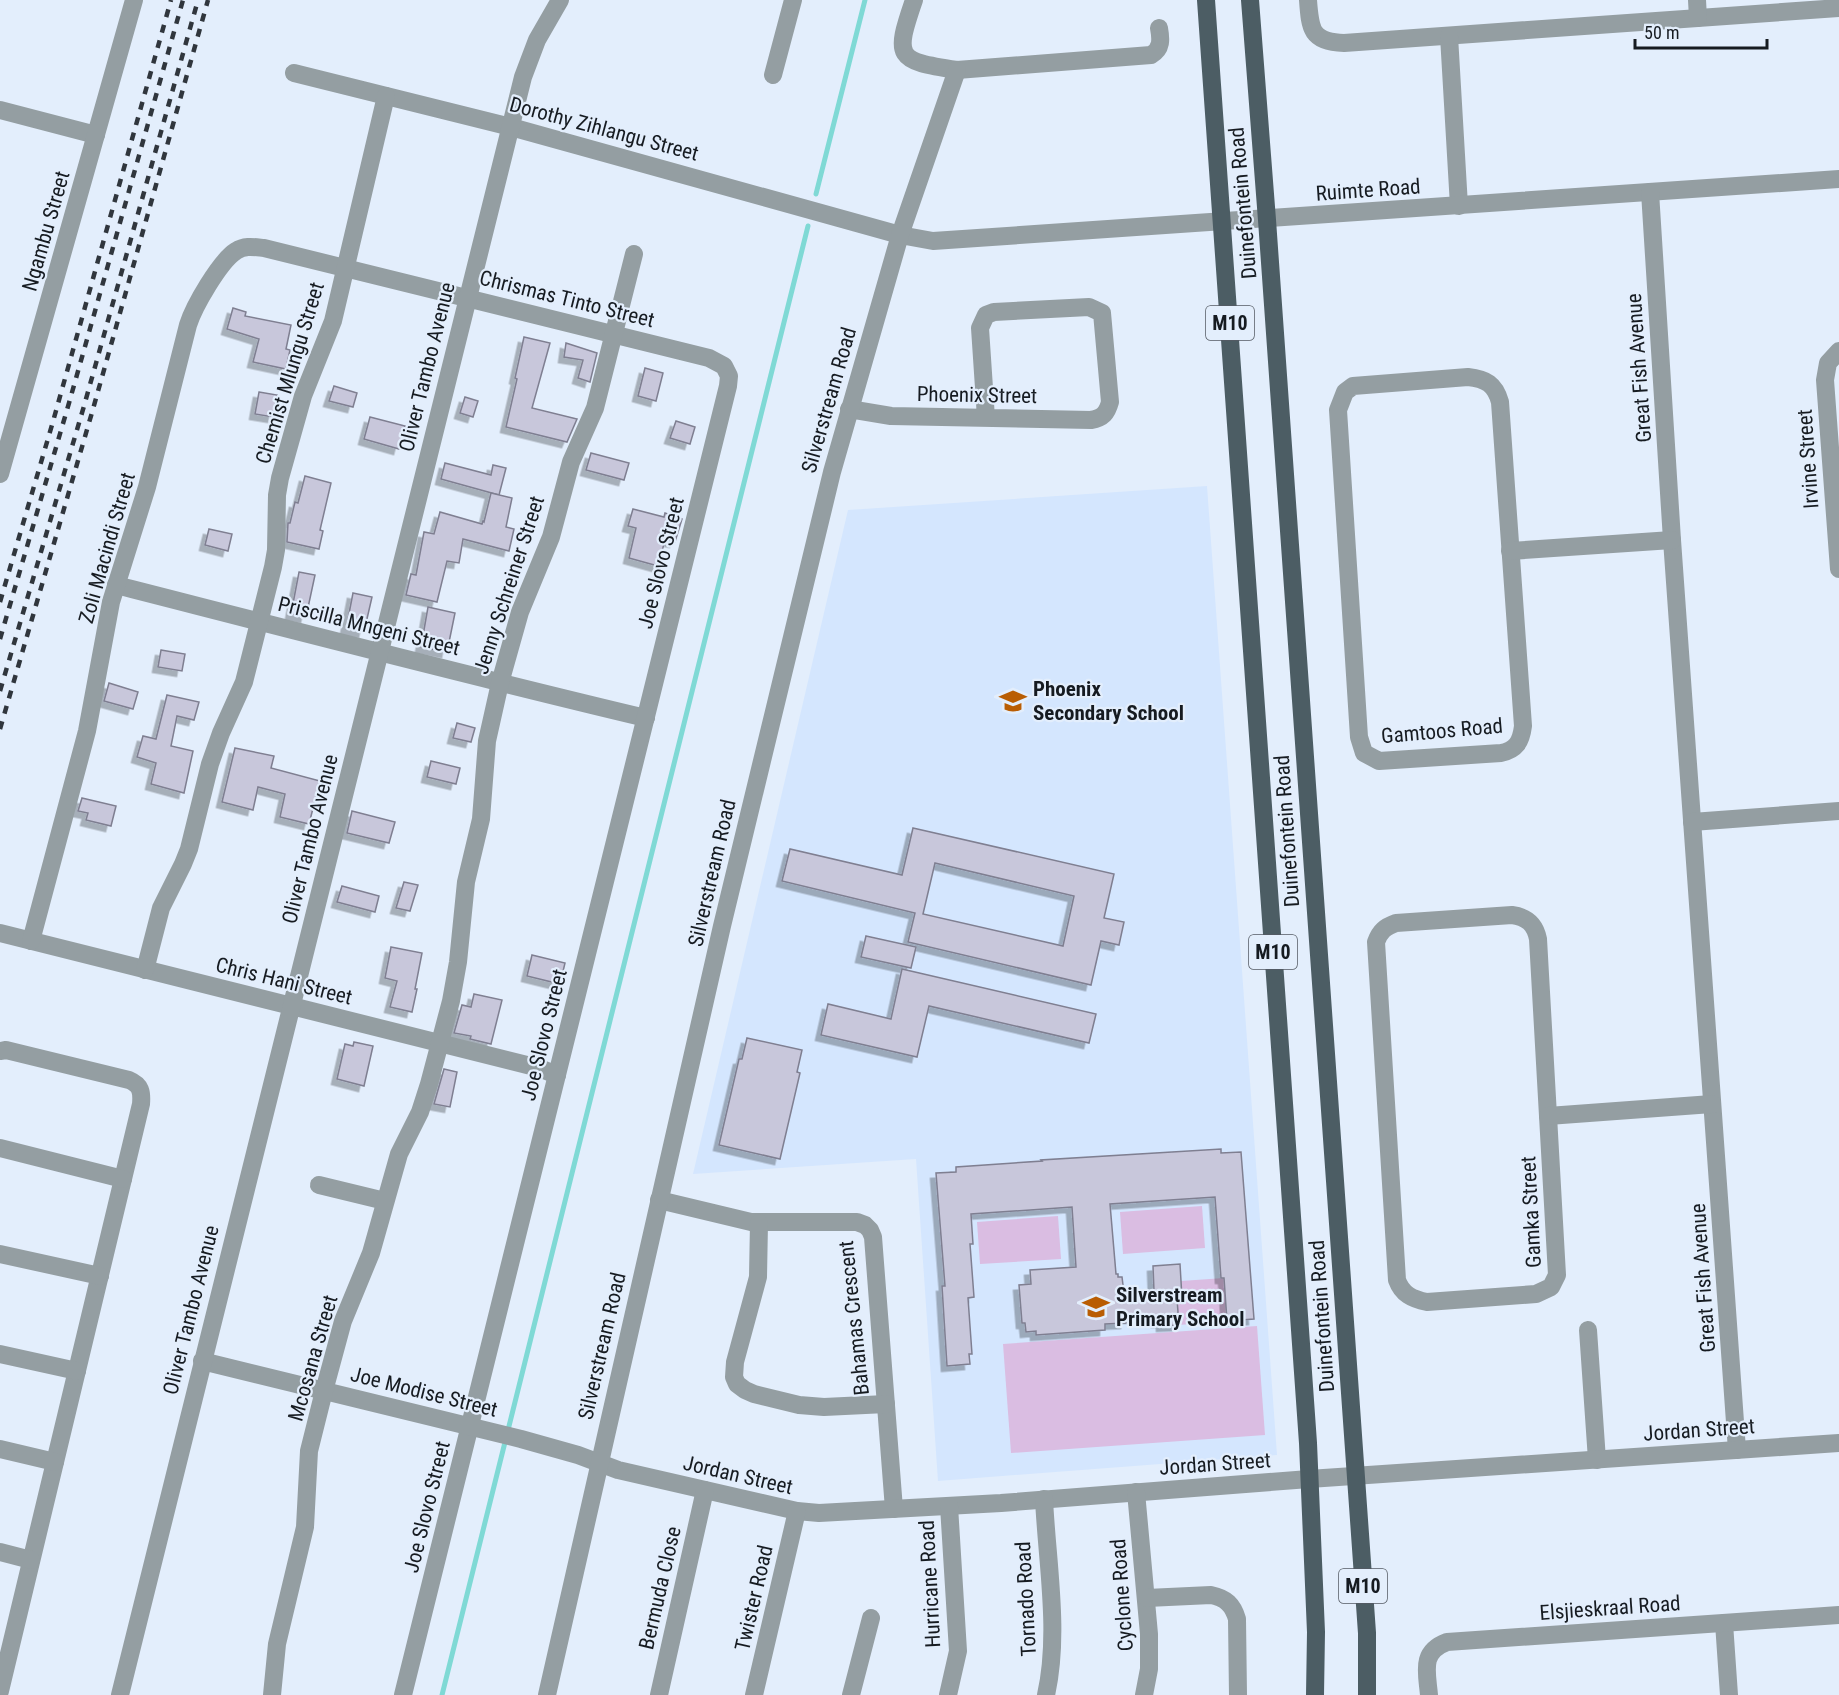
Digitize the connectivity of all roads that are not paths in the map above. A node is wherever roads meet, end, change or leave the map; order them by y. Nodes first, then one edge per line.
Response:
1 (134, 0) edge
2 (560, 0) edge
3 (793, 0) edge
4 (915, 0) edge
5 (1206, 0) edge
6 (1250, 0) edge
7 (1308, 0) edge
8 (1697, 0) edge
9 (1839, 8) edge
10 (1698, 18) junction
11 (1159, 28) dead end
12 (1449, 36) junction
13 (957, 70) junction
14 (294, 73) dead end
15 (773, 75) dead end
16 (386, 96) junction
17 (0, 110) edge
18 (511, 127) junction
19 (96, 135) junction
20 (1839, 179) edge
21 (1650, 192) junction
22 (1459, 206) junction
23 (1267, 220) junction
24 (1223, 222) junction
25 (900, 235) junction
26 (238, 249) joint
27 (634, 254) dead end
28 (346, 267) junction
29 (468, 298) junction
30 (615, 334) junction
31 (1839, 351) edge
32 (728, 386) joint
33 (849, 409) junction
34 (986, 418) junction
35 (0, 474) edge
36 (1837, 515) edge
37 (1672, 540) junction
38 (1510, 551) junction
39 (1839, 569) edge
40 (116, 585) junction
41 (260, 622) junction
42 (380, 651) junction
43 (500, 683) junction
44 (646, 718) junction
45 (1839, 811) edge
46 (1692, 822) junction
47 (0, 933) edge
48 (31, 941) junction
49 (145, 970) junction
50 (291, 1006) junction
51 (440, 1044) junction
52 (0, 1051) edge
53 (557, 1075) junction
54 (1712, 1104) junction
55 (1548, 1116) junction
56 (0, 1148) edge
57 (123, 1179) junction
58 (319, 1185) dead end
59 (659, 1200) junction
60 (385, 1201) junction
61 (759, 1223) junction
62 (0, 1254) edge
63 (100, 1275) junction
64 (1588, 1330) dead end
65 (0, 1354) edge
66 (202, 1361) junction
67 (77, 1371) junction
68 (324, 1391) junction
69 (886, 1404) junction
70 (470, 1427) junction
71 (1839, 1443) edge
72 (0, 1449) edge
73 (1737, 1450) junction
74 (1597, 1460) junction
75 (55, 1462) junction
76 (599, 1463) junction
77 (1355, 1476) junction
78 (1309, 1479) junction
79 (705, 1490) junction
80 (1136, 1492) junction
81 (1044, 1499) junction
82 (949, 1506) junction
83 (894, 1509) junction
84 (797, 1511) junction
85 (0, 1552) edge
86 (31, 1560) junction
87 (1147, 1598) junction
88 (1839, 1615) edge
89 (871, 1618) dead end
90 (1724, 1623) junction
91 (5, 1648) edge
92 (0, 1691) edge
93 (120, 1695) edge
94 (272, 1695) edge
95 (404, 1695) edge
96 (547, 1695) edge
97 (659, 1695) edge
98 (754, 1695) edge
99 (851, 1695) edge
100 (948, 1695) edge
101 (1046, 1695) edge
102 (1144, 1695) edge
103 (1238, 1695) edge
104 (1315, 1695) edge
105 (1367, 1695) edge
106 (1429, 1695) edge
107 (1729, 1695) edge

1 - 19 street, Ngambu Street
2 - 18 street, Oliver Tambo Avenue
3 - 15 street
4 - 13 street
5 - 24 main road, Duinefontein Road / M10
6 - 23 main road, Duinefontein Road / M10
7 - 12 street
8 - 10 street
9 - 10 street
10 - 12 street
11 - 13 street
12 - 22 street
13 - 25 street, Silverstream Road
14 - 16 street, Dorothy Zihlangu Street
16 - 18 street, Dorothy Zihlangu Street
16 - 28 street, Chemist Mlungu Street
17 - 19 street
18 - 25 street, Dorothy Zihlangu Street
18 - 29 street, Oliver Tambo Avenue
19 - 35 street, Ngambu Street
20 - 21 street, Ruimte Road
21 - 22 street, Ruimte Road
21 - 37 street, Great Fish Avenue
22 - 23 street, Ruimte Road
23 - 24 street, Ruimte Road
23 - 77 main road, Duinefontein Road / M10
24 - 25 street, Ruimte Road
24 - 78 main road, Duinefontein Road / M10
25 - 33 street, Silverstream Road
26 - 28 street, Chrismas Tinto Street
26 - 40 street, Zoli Macindi Street
27 - 30 street, Jenny Schreiner Street
28 - 29 street, Chrismas Tinto Street
28 - 41 street, Chemist Mlungu Street
29 - 30 street, Chrismas Tinto Street
29 - 42 street, Oliver Tambo Avenue
30 - 32 street, Chrismas Tinto Street
30 - 43 street, Jenny Schreiner Street
31 - 36 street, Irvine Street
32 - 44 street, Joe Slovo Street
33 - 34 street, Phoenix Street
33 - 59 street, Silverstream Road
34 - 34 street, Phoenix Street
36 - 39 street, Irvine Street
37 - 38 street
37 - 46 street, Great Fish Avenue
38 - 38 street, Gamtoos Road
40 - 41 street, Priscilla Mngeni Street
40 - 48 street, Zoli Macindi Street
41 - 42 street, Priscilla Mngeni Street
41 - 49 street, Chemist Mlungu Street
42 - 43 street, Priscilla Mngeni Street
42 - 50 street, Oliver Tambo Avenue
43 - 44 street, Priscilla Mngeni Street
43 - 51 street, Jenny Schreiner Street
44 - 53 street, Joe Slovo Street
45 - 46 street
46 - 54 street, Great Fish Avenue
47 - 48 street, Chris Hani Street
48 - 49 street, Chris Hani Street
49 - 50 street, Chris Hani Street
50 - 51 street, Chris Hani Street
50 - 66 street, Oliver Tambo Avenue
51 - 53 street, Chris Hani Street
51 - 60 street, Mcosana Street
52 - 57 street
53 - 70 street, Joe Slovo Street
54 - 55 street
54 - 73 street, Great Fish Avenue
55 - 55 street, Gamka Street
56 - 57 street
57 - 63 street
58 - 60 street
59 - 61 street, Bahamas Crescent
59 - 76 street, Silverstream Road
60 - 68 street, Mcosana Street
61 - 69 street, Bahamas Crescent
61 - 69 street
62 - 63 street
63 - 67 street
64 - 74 street
65 - 67 street
66 - 68 street, Joe Modise Street
66 - 93 street, Oliver Tambo Avenue
67 - 75 street
68 - 70 street, Joe Modise Street
68 - 94 street, Mcosana Street
69 - 83 street, Bahamas Crescent
70 - 76 street, Joe Modise Street
70 - 95 street, Joe Slovo Street
71 - 73 street, Jordan Street
72 - 75 street
73 - 74 street, Jordan Street
74 - 77 street, Jordan Street
75 - 86 street
76 - 79 street, Jordan Street
76 - 96 street, Silverstream Road
77 - 78 street, Jordan Street
77 - 105 main road, Duinefontein Road / M10
78 - 80 street, Jordan Street
78 - 104 main road, Duinefontein Road / M10
79 - 84 street, Jordan Street
79 - 97 street, Bermuda Close
80 - 81 street, Jordan Street
80 - 87 street, Cyclone Road
81 - 82 street, Jordan Street
81 - 101 street, Tornado Road
82 - 83 street, Jordan Street
82 - 100 street, Hurricane Road
83 - 84 street, Jordan Street
84 - 98 street, Twister Road
85 - 86 street
86 - 91 street
87 - 102 street, Cyclone Road
87 - 103 street
88 - 90 street, Elsjieskraal Road
89 - 99 street
90 - 106 street, Elsjieskraal Road
90 - 107 street
91 - 92 street

